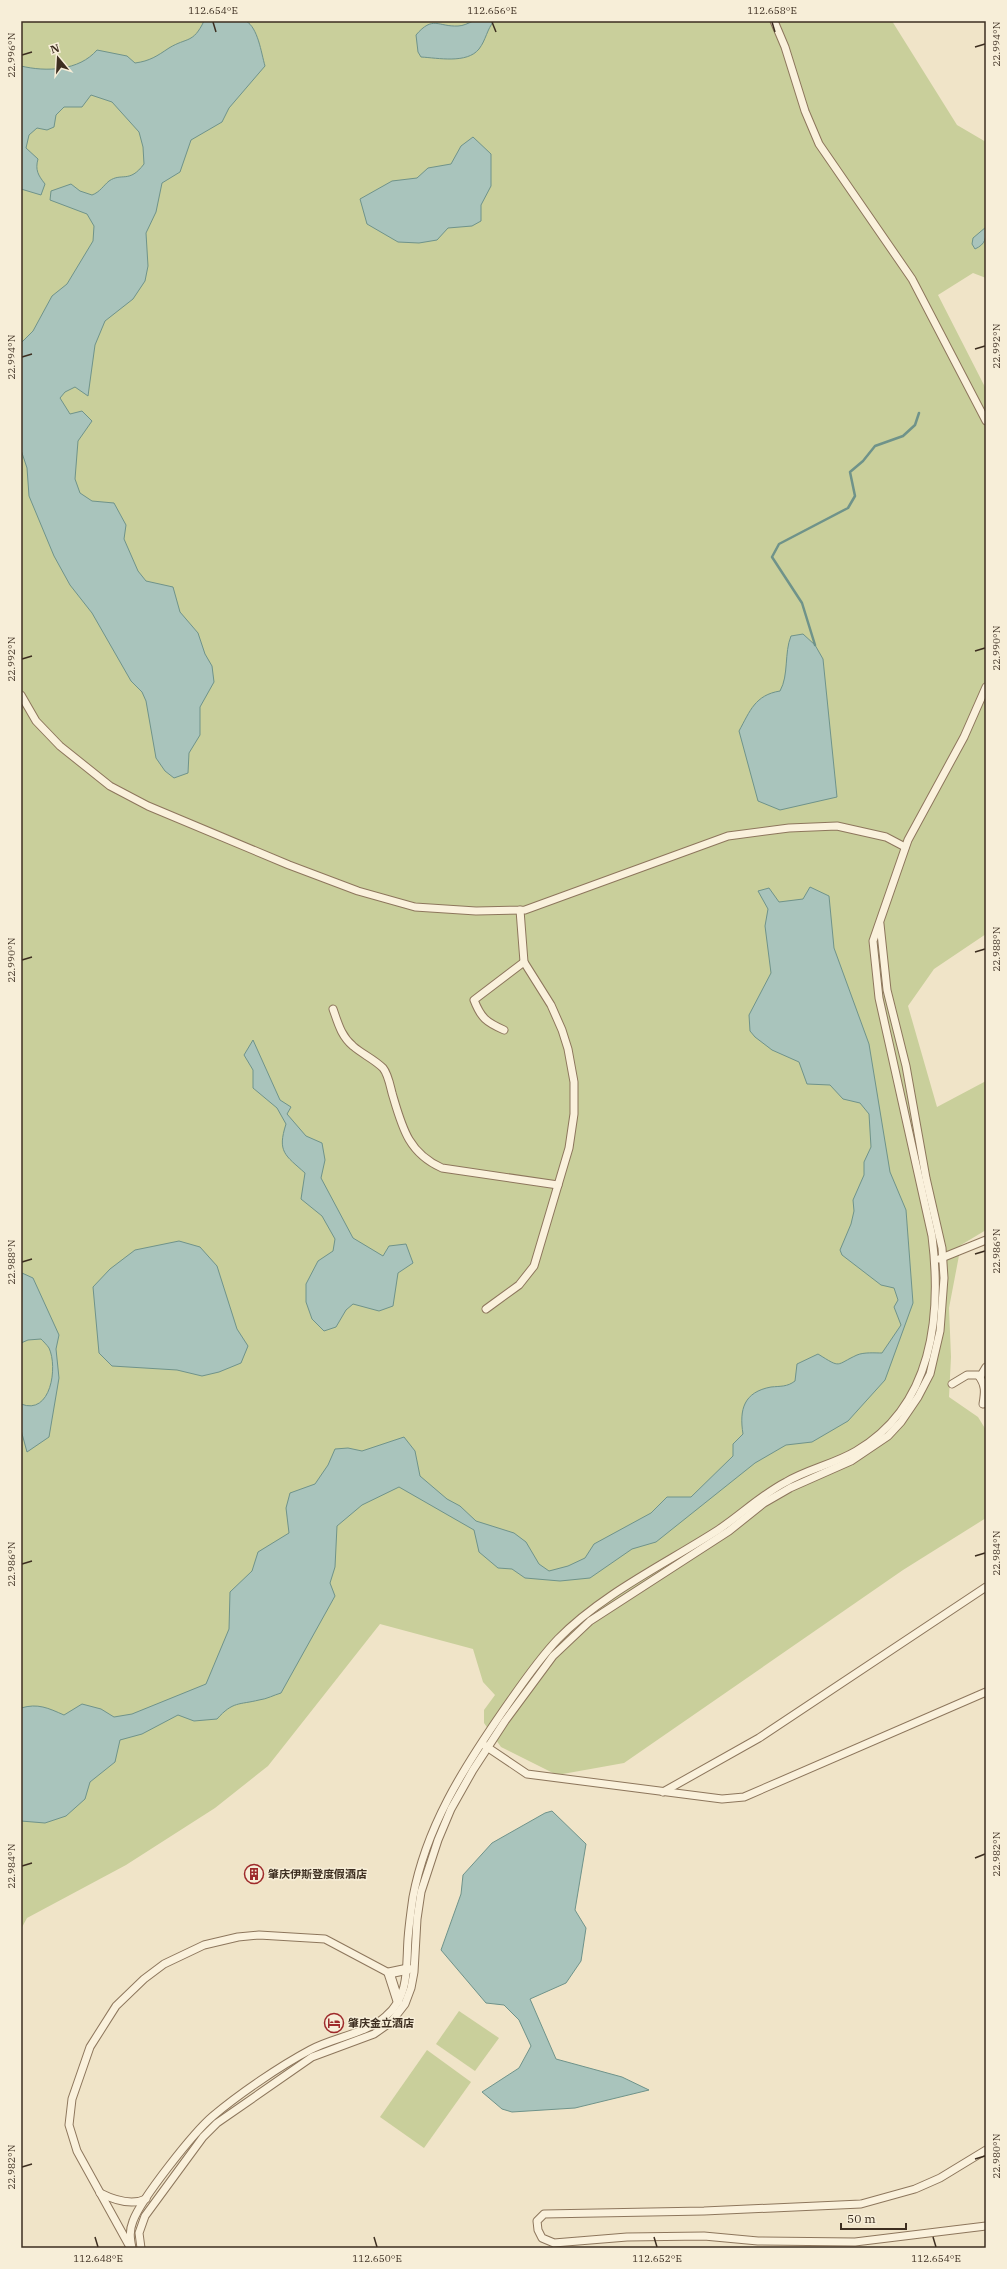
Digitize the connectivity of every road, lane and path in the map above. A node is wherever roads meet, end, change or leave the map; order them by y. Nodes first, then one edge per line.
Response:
1 (774, 21) edge
2 (986, 421) edge
3 (986, 687) edge
4 (21, 695) edge
5 (905, 847) junction
6 (520, 910) junction
7 (880, 921) junction
8 (524, 962) junction
9 (333, 1009) dead end
10 (504, 1030) dead end
11 (558, 1185) junction
12 (986, 1240) edge
13 (943, 1258) junction
14 (935, 1261) junction
15 (486, 1309) dead end
16 (986, 1367) edge
17 (980, 1377) junction
18 (952, 1384) dead end
19 (983, 1404) dead end
20 (986, 1588) edge
21 (986, 1692) edge
22 (481, 1743) junction
23 (488, 1748) junction
24 (663, 1792) junction
25 (408, 1969) junction
26 (389, 1973) junction
27 (398, 2001) junction
28 (986, 2150) edge
29 (100, 2193) junction
30 (146, 2199) junction
31 (986, 2226) edge
32 (132, 2248) edge
33 (141, 2248) edge

1 - 2 street
3 - 5 street
4 - 6 street
5 - 6 street
5 - 7 street
6 - 8 street
7 - 13 street
7 - 14 street
8 - 10 street
8 - 11 street
9 - 11 street
11 - 15 street
12 - 13 street
13 - 14 street
13 - 23 street
14 - 22 street
16 - 17 street
17 - 18 street
17 - 19 street
20 - 24 street
21 - 24 street
22 - 23 street
22 - 25 street
23 - 24 street
23 - 33 street
25 - 26 street
25 - 27 street
26 - 27 street
26 - 29 street
27 - 30 street
28 - 31 street
29 - 30 street
29 - 32 street
30 - 32 street

